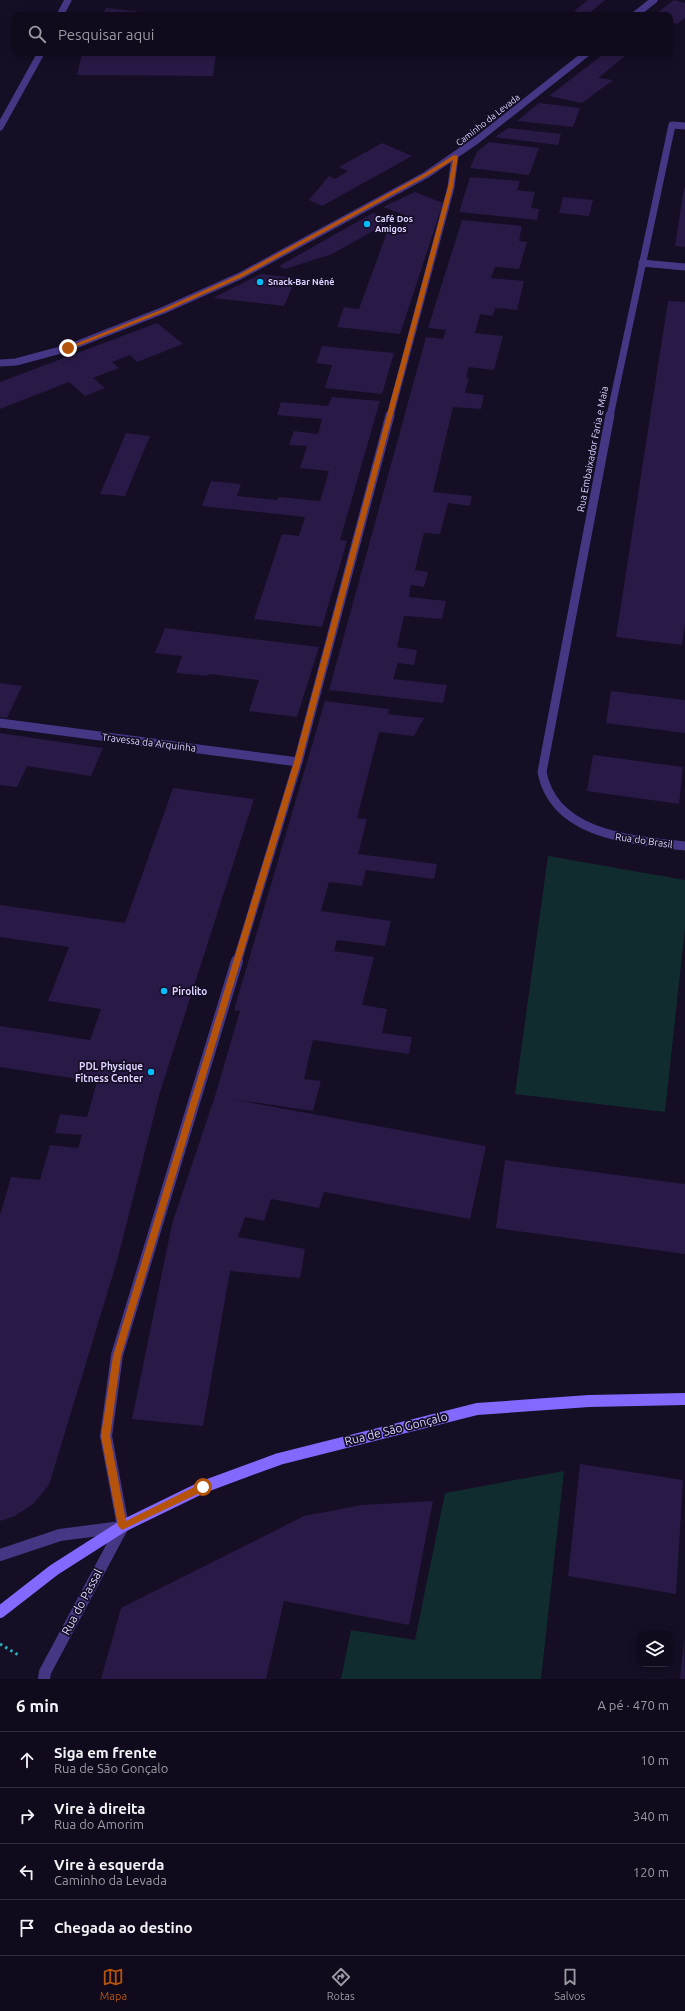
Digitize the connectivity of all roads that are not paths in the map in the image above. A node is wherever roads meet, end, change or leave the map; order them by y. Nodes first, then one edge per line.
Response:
1 (68, 0) edge
2 (654, 0) edge
3 (62, 12) edge
4 (639, 12) edge
5 (39, 56) edge
6 (583, 56) edge
7 (0, 126) edge
8 (685, 126) edge
9 (455, 156) junction
10 (642, 263) junction
11 (685, 267) edge
12 (0, 363) edge
13 (0, 723) edge
14 (298, 762) junction
15 (547, 791) joint
16 (685, 846) edge
17 (685, 1399) edge
18 (122, 1526) junction
19 (0, 1555) edge
20 (0, 1612) edge
21 (44, 1679) edge

1 - 3 street
2 - 4 street
5 - 7 street
6 - 9 street, Caminho da Levada
8 - 10 street, Rua Embaixador Faria e Maia
9 - 12 street, Caminho da Levada
9 - 14 street
10 - 11 street
10 - 15 street, Rua Embaixador Faria e Maia
13 - 14 street, Travessa da Arquinha
14 - 18 street
15 - 16 street, Rua do Brasil
17 - 18 main road, Rua de São Gonçalo
18 - 19 street, Rua de São Gonçalo
18 - 20 main road, Rua de São Gonçalo
18 - 21 street, Rua do Passal

